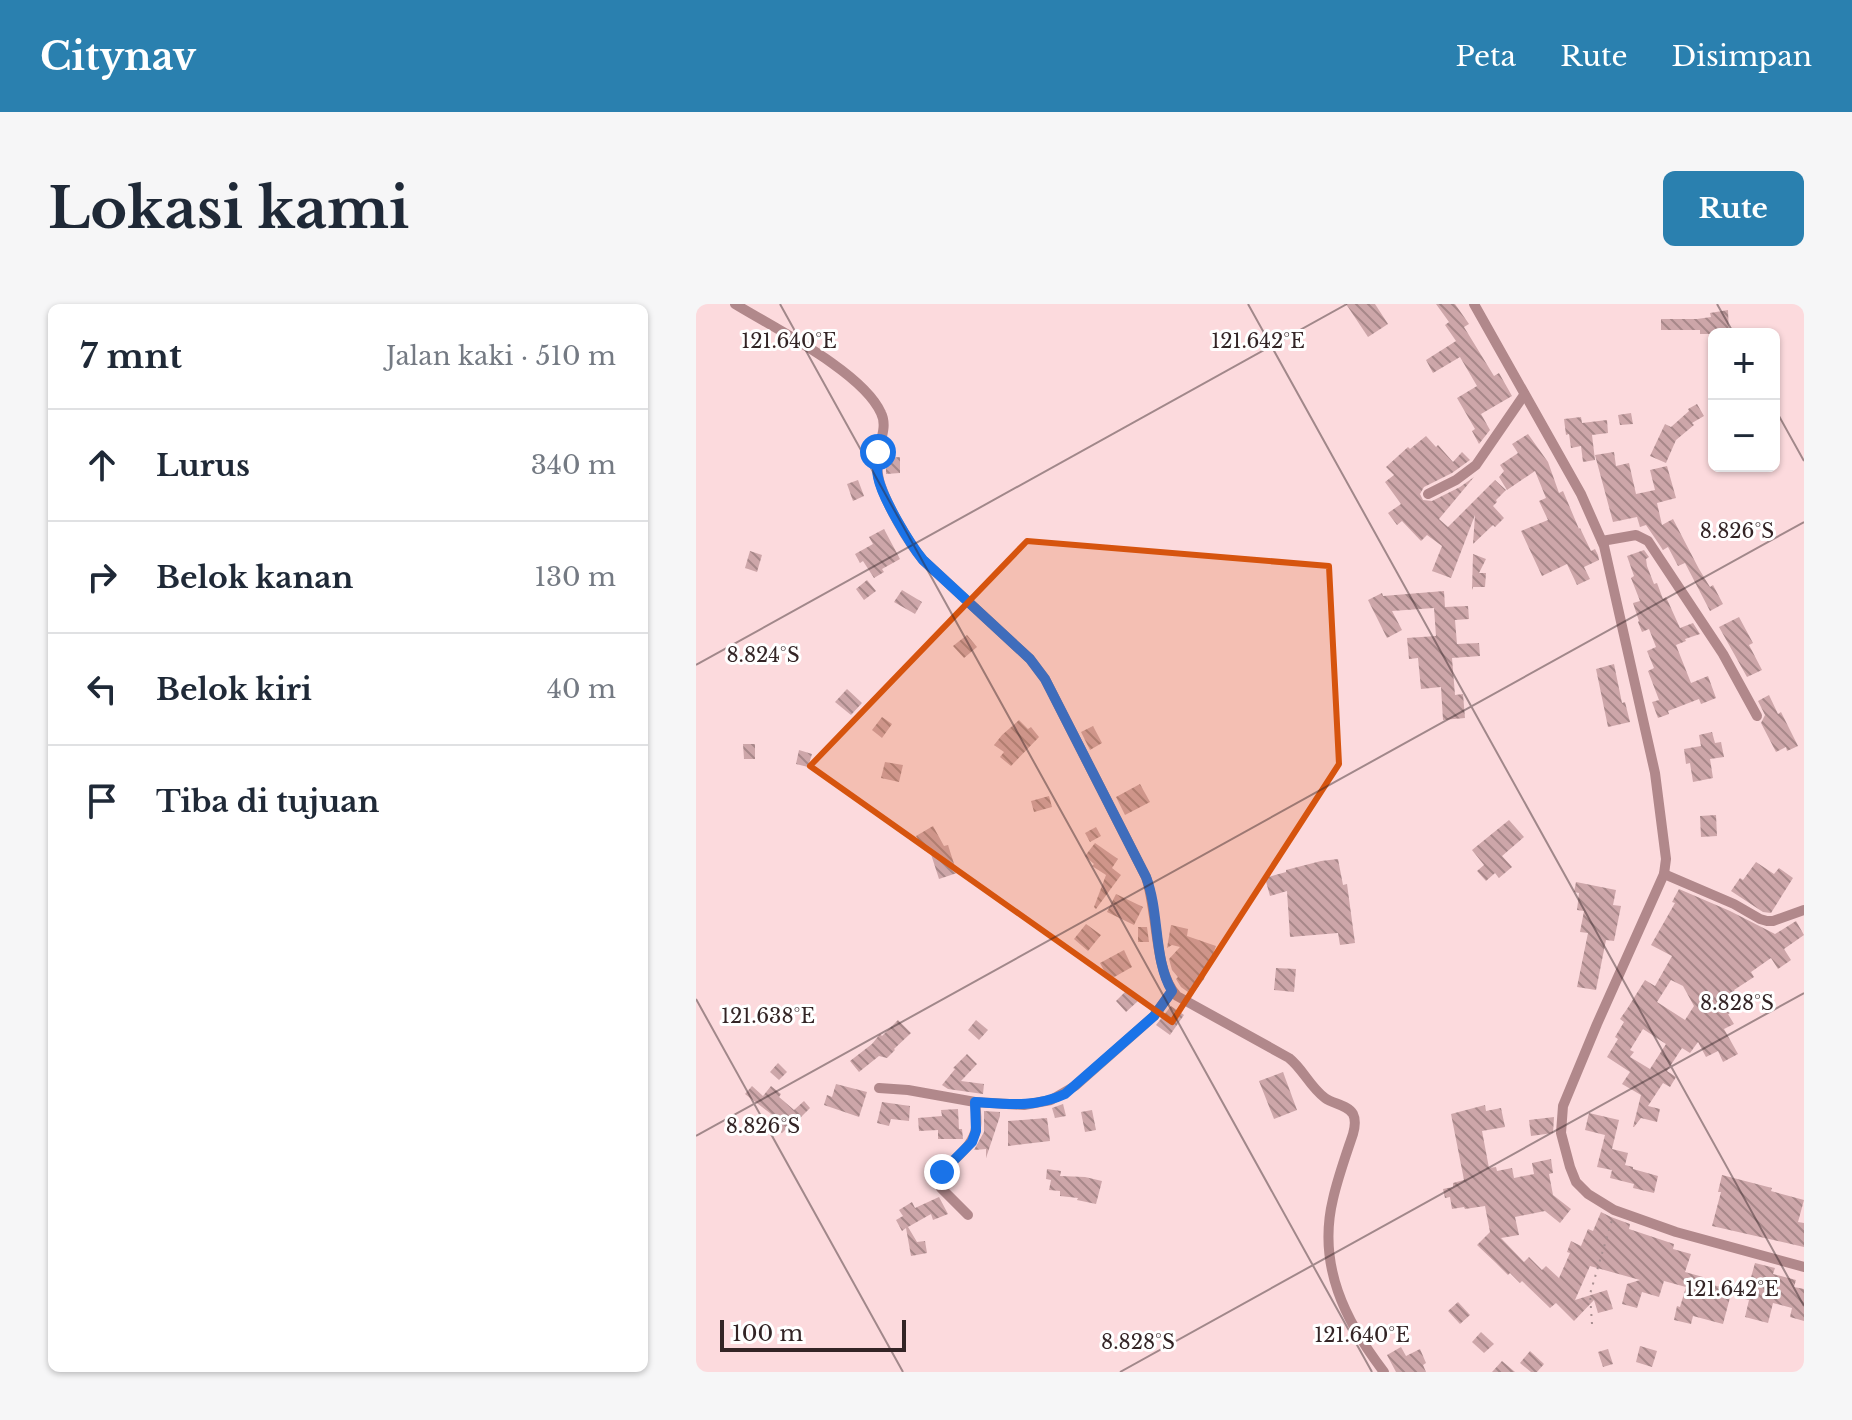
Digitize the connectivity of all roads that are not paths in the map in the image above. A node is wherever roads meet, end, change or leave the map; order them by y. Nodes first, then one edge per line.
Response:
1 (735, 304) edge
2 (1474, 304) edge
3 (1524, 395) junction
4 (1428, 494) dead end
5 (1602, 541) junction
6 (1757, 716) dead end
7 (1664, 874) junction
8 (1804, 910) edge
9 (1172, 991) junction
10 (879, 1088) dead end
11 (975, 1102) junction
12 (968, 1215) dead end
13 (1804, 1267) edge
14 (1384, 1372) edge

1 - 9 street
2 - 3 street
3 - 4 street
3 - 5 street
5 - 6 street
5 - 7 street
7 - 8 street
7 - 13 street
9 - 11 street
9 - 14 street
10 - 11 street
11 - 12 street

